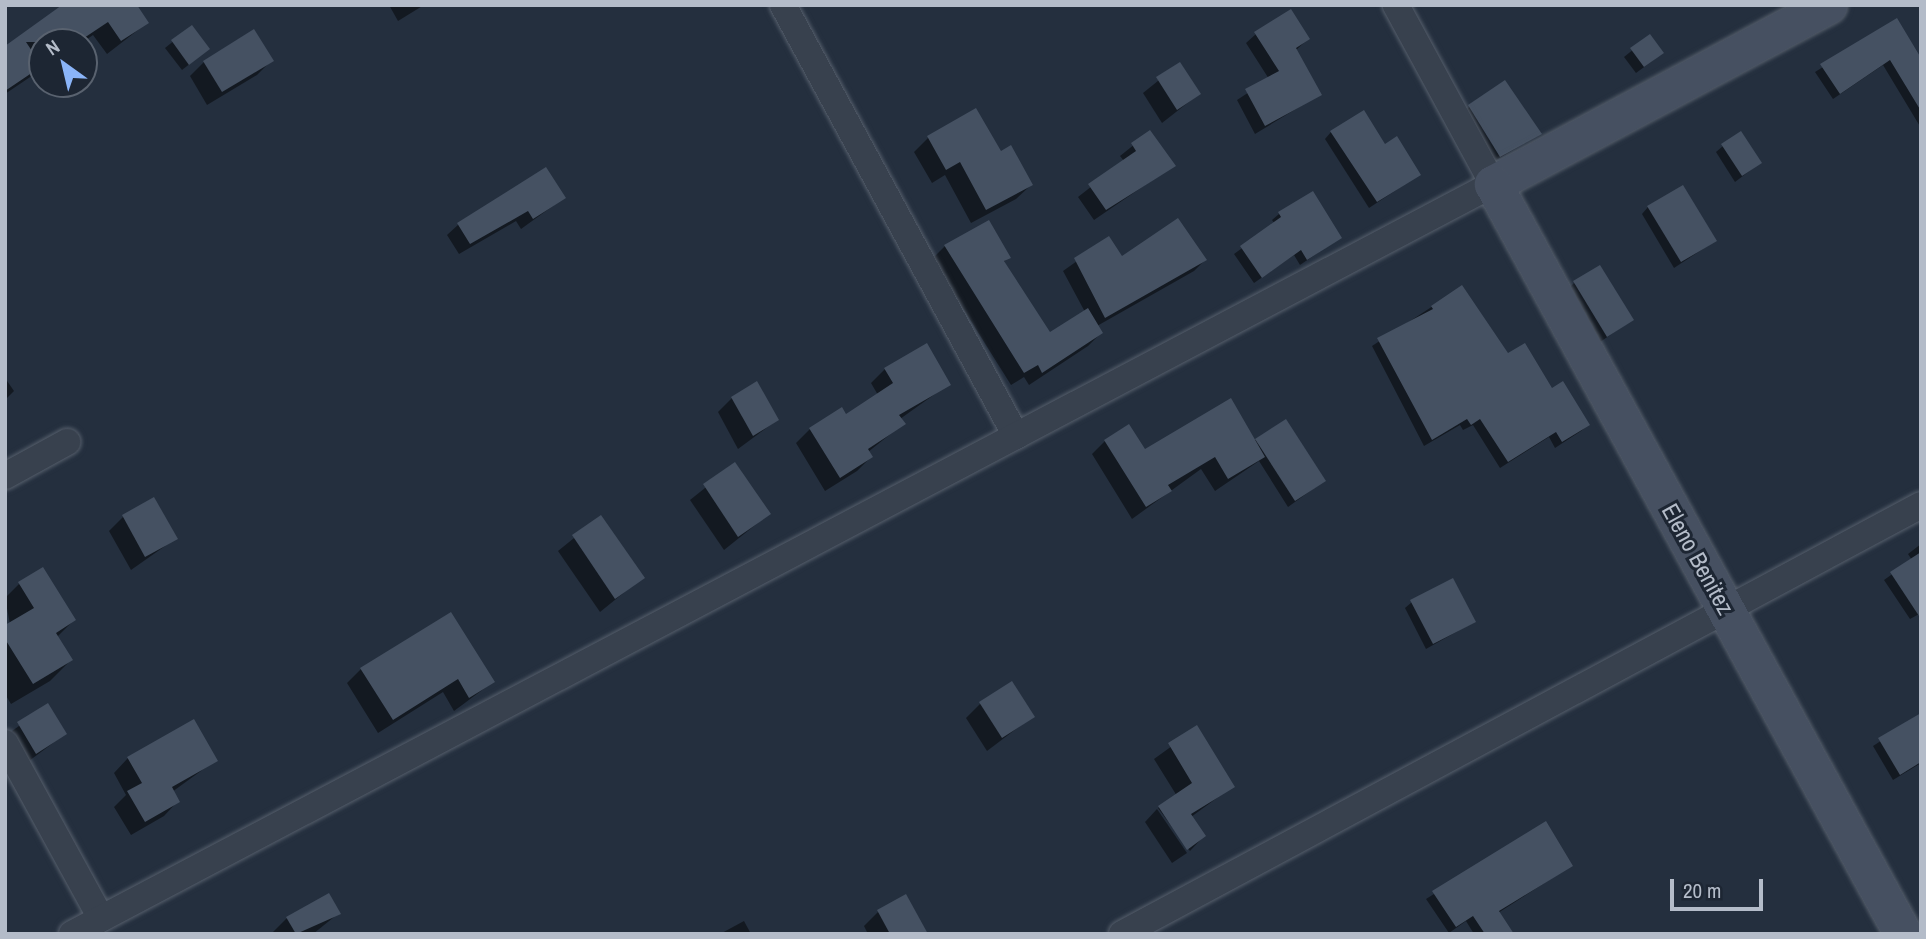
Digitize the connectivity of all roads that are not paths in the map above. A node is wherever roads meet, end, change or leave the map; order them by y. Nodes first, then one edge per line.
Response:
1 (783, 5) edge
2 (1396, 5) edge
3 (1828, 5) edge
4 (1493, 184) junction
5 (1016, 436) junction
6 (67, 442) dead end
7 (5, 476) edge
8 (1921, 505) edge
9 (1725, 608) junction
10 (5, 743) edge
11 (101, 918) junction
12 (72, 934) edge
13 (1122, 934) edge
14 (1903, 934) edge

1 - 5 street
2 - 4 street
3 - 4 street
4 - 5 street
4 - 9 street, Eleno Benitez
5 - 11 street
6 - 7 street
8 - 9 street
9 - 13 street
9 - 14 street, Eleno Benitez
10 - 11 street
11 - 12 street

